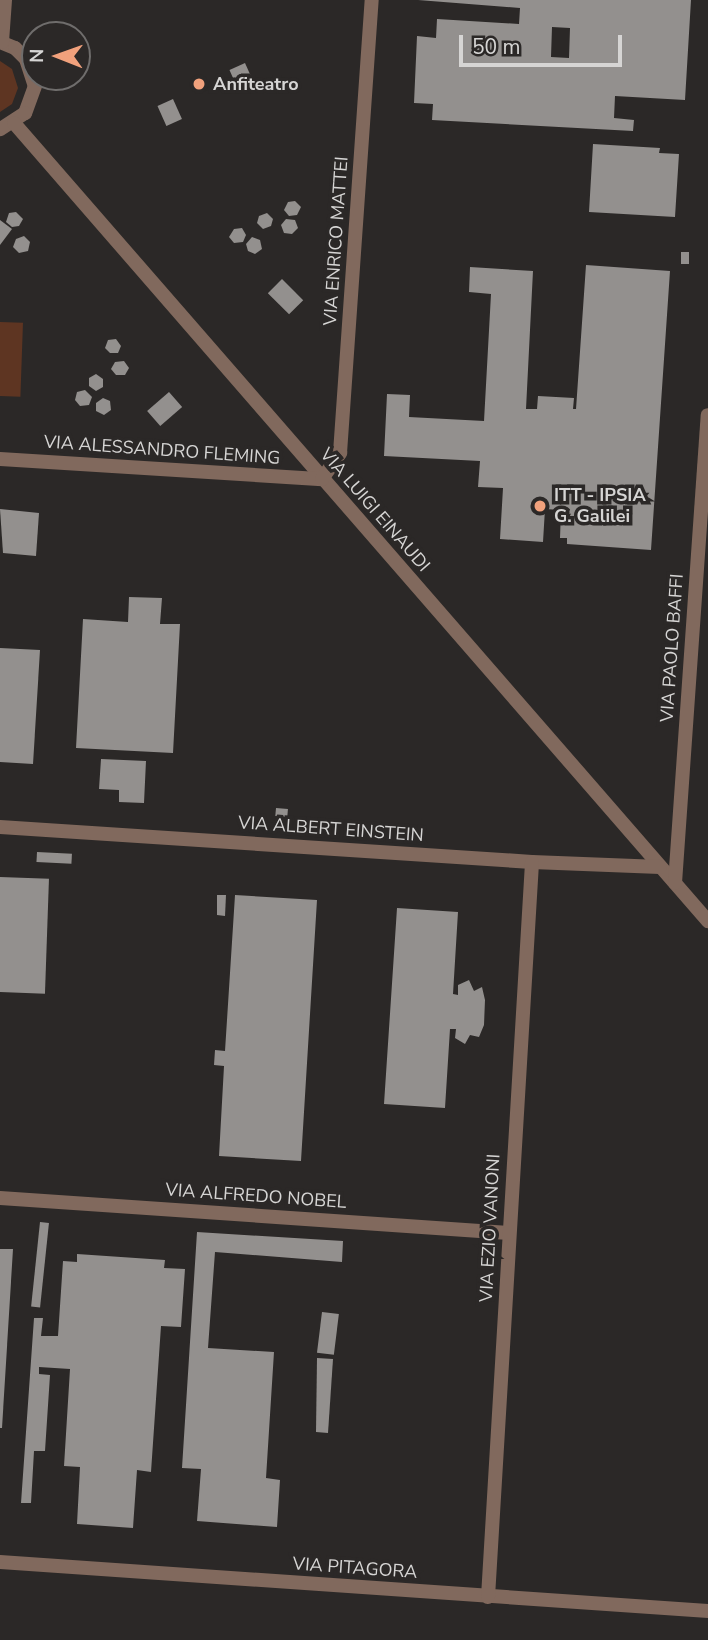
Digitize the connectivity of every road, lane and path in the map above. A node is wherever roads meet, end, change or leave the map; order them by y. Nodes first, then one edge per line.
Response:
1 (5, 0) edge
2 (372, 0) edge
3 (1, 42) edge
4 (7, 126) edge
5 (708, 415) edge
6 (0, 459) edge
7 (322, 480) junction
8 (0, 827) edge
9 (533, 862) junction
10 (660, 867) junction
11 (675, 883) junction
12 (708, 921) edge
13 (0, 1198) edge
14 (509, 1233) junction
15 (0, 1562) edge
16 (488, 1597) junction
17 (708, 1611) edge

1 - 3 street
2 - 7 street, VIA ENRICO MATTEI
3 - 4 street
4 - 7 street, VIA LUIGI EINAUDI
5 - 11 street, VIA PAOLO BAFFI
6 - 7 street, VIA ALESSANDRO FLEMING
7 - 10 street, VIA LUIGI EINAUDI
8 - 9 street, VIA ALBERT EINSTEIN
9 - 10 street, VIA ALBERT EINSTEIN
9 - 14 street, VIA EZIO VANONI
10 - 11 street, VIA LUIGI EINAUDI
11 - 12 street, VIA LUIGI EINAUDI
13 - 14 street, VIA ALFREDO NOBEL
14 - 16 street, VIA EZIO VANONI
15 - 16 street, VIA PITAGORA
16 - 17 street, VIA PITAGORA

